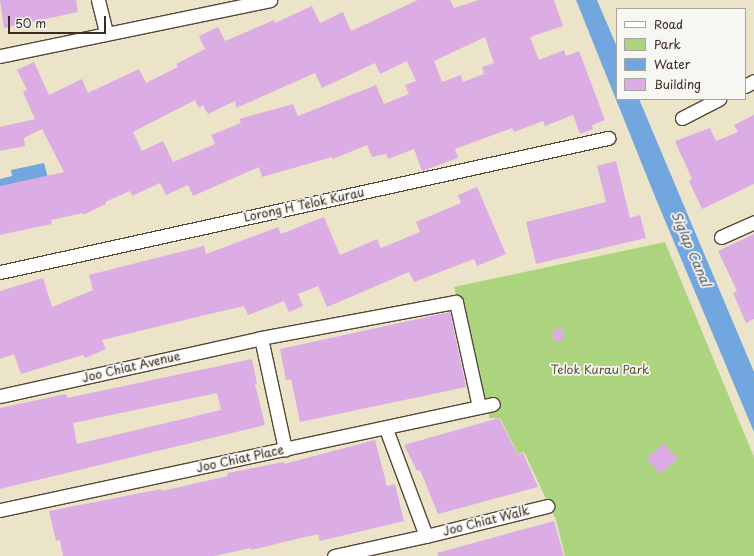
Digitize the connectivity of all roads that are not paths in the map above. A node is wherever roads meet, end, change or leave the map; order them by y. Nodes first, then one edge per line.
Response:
1 (98, 0) edge
2 (270, 0) edge
3 (106, 33) junction
4 (0, 56) edge
5 (717, 100) edge
6 (682, 118) dead end
7 (608, 138) dead end
8 (754, 222) edge
9 (721, 237) dead end
10 (0, 272) edge
11 (456, 302) joint
12 (261, 338) junction
13 (0, 396) edge
14 (386, 429) junction
15 (286, 449) junction
16 (547, 506) dead end
17 (0, 510) edge
18 (426, 536) junction
19 (334, 556) edge

1 - 3 street
2 - 3 street
3 - 4 street
5 - 6 street
7 - 10 street, Lorong H Telok Kurau
8 - 9 street
11 - 12 street, Joo Chiat Avenue
11 - 14 street, Joo Chiat Place
12 - 13 street, Joo Chiat Avenue
12 - 15 street
14 - 15 street, Joo Chiat Place
14 - 18 street, Joo Chiat Walk
15 - 17 street, Joo Chiat Place
16 - 18 street, Joo Chiat Walk
18 - 19 street, Joo Chiat Walk

